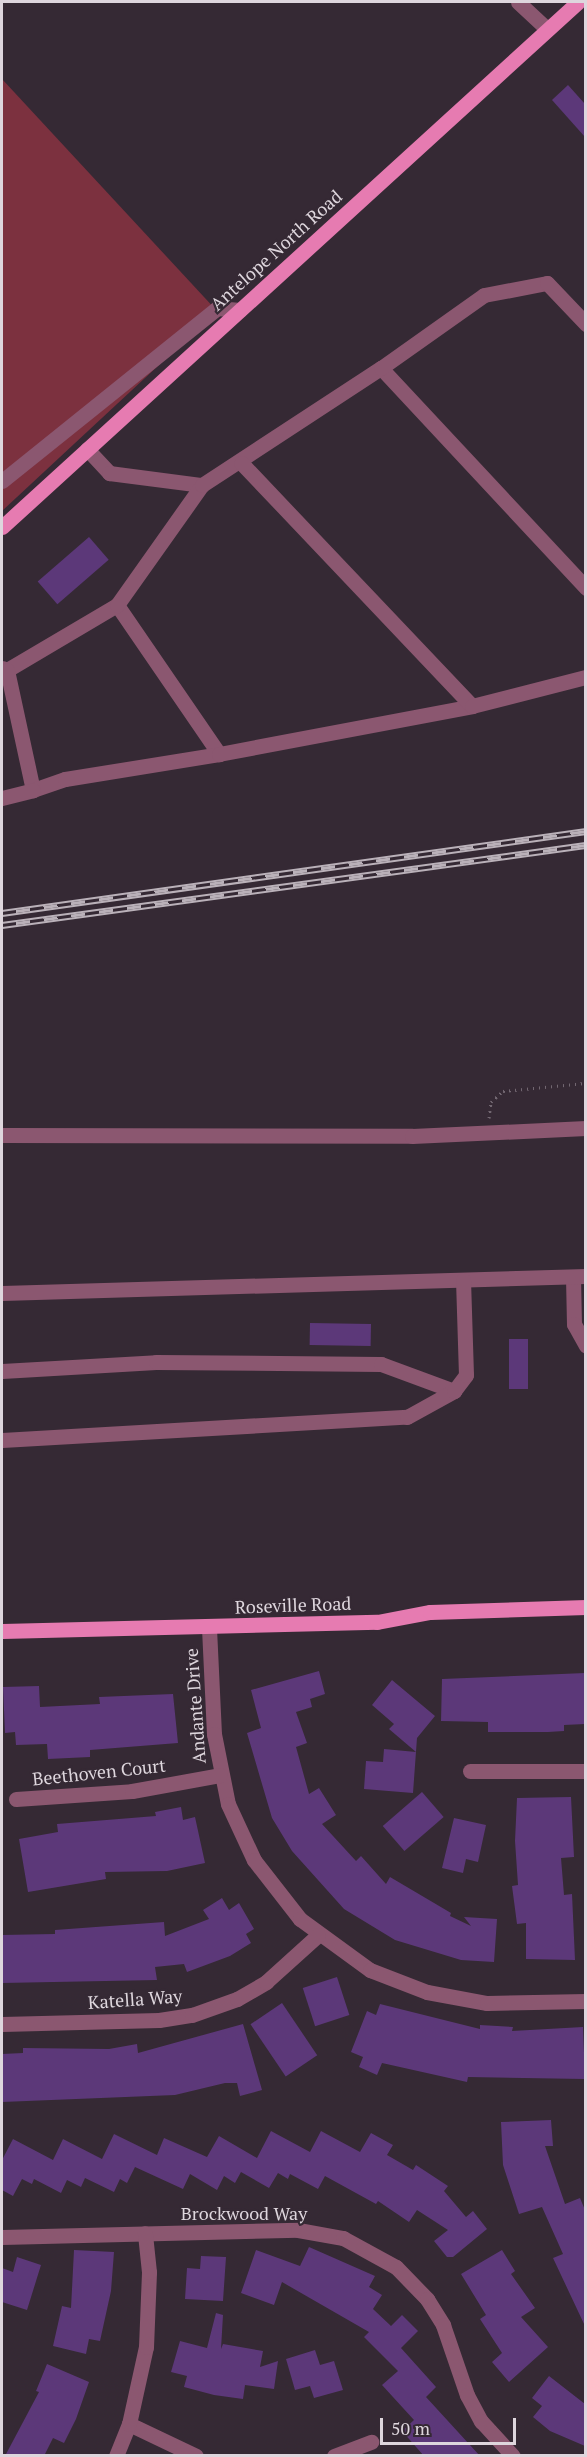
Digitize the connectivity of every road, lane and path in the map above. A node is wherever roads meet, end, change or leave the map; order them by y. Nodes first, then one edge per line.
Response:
1 (518, 2) edge
2 (578, 2) edge
3 (547, 29) junction
4 (240, 310) junction
5 (585, 324) edge
6 (381, 368) junction
7 (87, 450) junction
8 (241, 463) junction
9 (2, 481) edge
10 (202, 485) junction
11 (2, 527) edge
12 (585, 588) edge
13 (117, 605) junction
14 (4, 669) edge
15 (585, 677) edge
16 (472, 705) junction
17 (219, 754) junction
18 (33, 790) junction
19 (2, 798) edge
20 (585, 1083) edge
21 (585, 1128) edge
22 (489, 1133) junction
23 (2, 1136) edge
24 (579, 1276) edge
25 (463, 1280) junction
26 (2, 1293) edge
27 (585, 1346) edge
28 (2, 1371) edge
29 (454, 1391) junction
30 (2, 1440) edge
31 (585, 1607) edge
32 (209, 1628) junction
33 (2, 1631) edge
34 (470, 1771) dead end
35 (585, 1771) edge
36 (220, 1775) junction
37 (16, 1799) dead end
38 (318, 1935) junction
39 (585, 2001) edge
40 (2, 2024) edge
41 (145, 2233) junction
42 (2, 2236) edge
43 (129, 2424) junction
44 (371, 2442) dead end
45 (116, 2456) edge
46 (196, 2456) edge
47 (334, 2456) edge
48 (513, 2456) edge

1 - 3 street
2 - 3 main road, Antelope North Road
3 - 4 main road, Antelope North Road
4 - 7 main road, Antelope North Road
4 - 9 street
5 - 6 street
6 - 8 street
6 - 12 street
7 - 10 street
7 - 11 main road, Antelope North Road
8 - 10 street
8 - 16 street
10 - 13 street
13 - 14 street
13 - 17 street
14 - 18 street
15 - 16 street
16 - 17 street
17 - 18 street
18 - 19 street
20 - 22 path
21 - 22 street
22 - 23 street
24 - 25 street
24 - 27 street
25 - 26 street
25 - 29 street
28 - 29 street
29 - 30 street
31 - 32 main road, Roseville Road
32 - 33 main road, Roseville Road
32 - 36 street, Andante Drive
34 - 35 street
36 - 37 street, Beethoven Court
36 - 38 street, Andante Drive
38 - 39 street, Andante Drive
38 - 40 street, Katella Way
41 - 42 street, Brockwood Way
41 - 43 street
41 - 48 street, Brockwood Way
43 - 45 street
43 - 46 street
44 - 47 street

